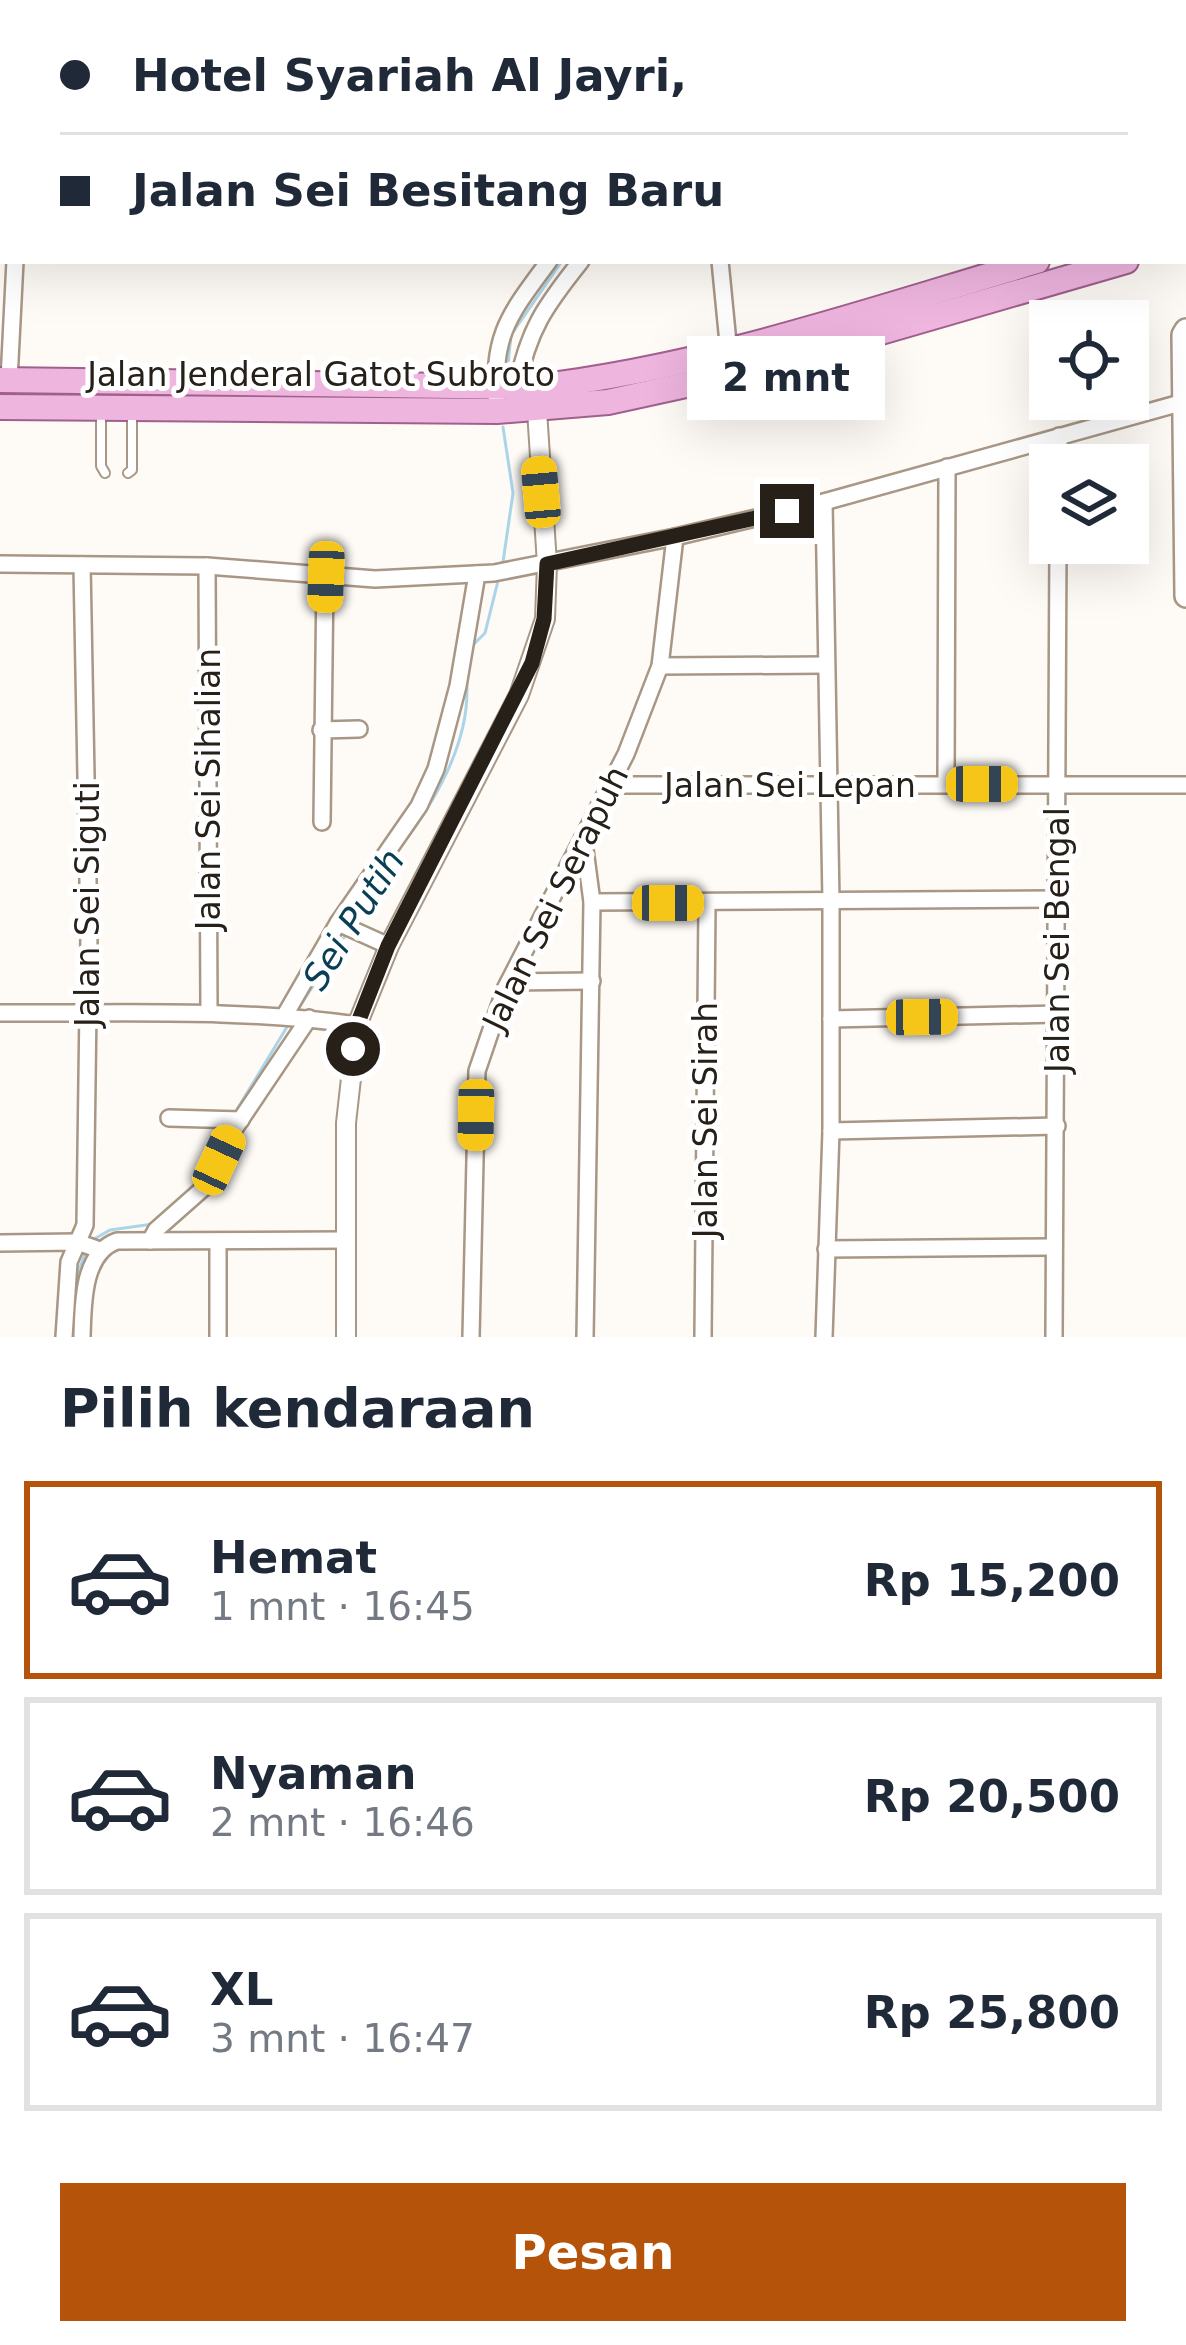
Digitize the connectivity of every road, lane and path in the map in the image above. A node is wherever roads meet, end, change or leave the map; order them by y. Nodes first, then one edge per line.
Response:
1 (547, 264) edge
2 (578, 264) edge
3 (720, 264) edge
4 (1017, 264) edge
5 (1114, 264) edge
6 (10, 270) edge
7 (963, 272) edge
8 (1186, 330) edge
9 (732, 363) junction
10 (4, 380) edge
11 (516, 396) junction
12 (1184, 402) edge
13 (5, 407) edge
14 (100, 408) junction
15 (132, 409) junction
16 (1059, 436) junction
17 (1059, 444) edge
18 (947, 467) junction
19 (105, 472) dead end
20 (128, 473) dead end
21 (1185, 491) edge
22 (824, 502) junction
23 (676, 537) junction
24 (0, 564) edge
25 (547, 564) junction
26 (1058, 564) edge
27 (82, 565) junction
28 (207, 566) junction
29 (485, 573) junction
30 (326, 577) junction
31 (1185, 593) edge
32 (826, 665) junction
33 (660, 666) junction
34 (358, 729) dead end
35 (321, 730) junction
36 (610, 784) junction
37 (946, 784) junction
38 (1056, 784) junction
39 (1186, 785) edge
40 (831, 786) junction
41 (322, 822) dead end
42 (584, 839) junction
43 (1056, 899) junction
44 (592, 902) junction
45 (831, 902) junction
46 (706, 904) junction
47 (345, 927) junction
48 (388, 946) junction
49 (592, 981) junction
50 (509, 982) junction
51 (209, 1012) junction
52 (0, 1013) edge
53 (88, 1014) junction
54 (1057, 1014) junction
55 (296, 1016) junction
56 (831, 1019) junction
57 (357, 1025) junction
58 (169, 1118) dead end
59 (235, 1120) junction
60 (1057, 1126) junction
61 (831, 1131) junction
62 (346, 1240) junction
63 (150, 1241) junction
64 (218, 1242) junction
65 (0, 1243) edge
66 (89, 1245) junction
67 (1054, 1247) junction
68 (826, 1249) junction
69 (64, 1337) edge
70 (82, 1337) edge
71 (218, 1337) edge
72 (346, 1337) edge
73 (471, 1337) edge
74 (586, 1337) edge
75 (704, 1337) edge
76 (824, 1337) edge
77 (1054, 1337) edge

1 - 11 street
2 - 11 street
3 - 9 street
4 - 7 main road, Jalan Jenderal Gatot Subroto
5 - 9 main road, Jalan Jenderal Gatot Subroto
6 - 10 street
7 - 9 main road, Jalan Jenderal Gatot Subroto
8 - 12 main road
9 - 11 main road, Jalan Jenderal Gatot Subroto
10 - 11 main road, Jalan Jenderal Gatot Subroto
10 - 13 main road
11 - 15 main road, Jalan Jenderal Gatot Subroto
11 - 25 street
12 - 16 street
12 - 21 main road
13 - 14 main road, Jalan Jenderal Gatot Subroto
14 - 15 main road, Jalan Jenderal Gatot Subroto
14 - 19 lane
15 - 20 lane
16 - 17 street
16 - 18 street
18 - 22 street
18 - 37 street
21 - 31 main road
22 - 23 street
22 - 32 street
23 - 25 street
23 - 33 street, Jalan Sei Serapuh
24 - 27 street
25 - 29 street
25 - 48 street
26 - 38 street, Jalan Sei Bengal
27 - 28 street
27 - 53 street, Jalan Sei Siguti
28 - 30 street
28 - 51 street, Jalan Sei Sihalian
29 - 30 street
29 - 47 street
30 - 35 street
32 - 33 street
32 - 40 street
33 - 36 street, Jalan Sei Serapuh
34 - 35 street
35 - 41 street
36 - 40 street, Jalan Sei Lepan
36 - 42 street, Jalan Sei Serapuh
37 - 38 street, Jalan Sei Lepan
37 - 40 street, Jalan Sei Lepan
38 - 39 street, Jalan Sei Lepan
38 - 43 street, Jalan Sei Bengal
40 - 45 street
42 - 44 street
42 - 50 street, Jalan Sei Serapuh
43 - 45 street
43 - 54 street, Jalan Sei Bengal
44 - 46 street
44 - 49 street
45 - 46 street
45 - 56 street
46 - 75 street, Jalan Sei Sirah
47 - 48 street
47 - 55 street
48 - 57 street
49 - 50 street
49 - 74 street
50 - 73 street, Jalan Sei Serapuh
51 - 53 street
51 - 55 street
52 - 53 street
53 - 66 street, Jalan Sei Siguti
54 - 56 street
54 - 60 street, Jalan Sei Bengal
55 - 57 street
55 - 59 street
56 - 61 street
57 - 62 street
58 - 59 street
59 - 63 street
60 - 61 street
60 - 67 street, Jalan Sei Bengal
61 - 68 street
62 - 64 street
62 - 72 street
63 - 64 street
63 - 66 street
64 - 71 street
65 - 66 street
66 - 69 street
66 - 70 street
67 - 68 street
67 - 77 street, Jalan Sei Bengal
68 - 76 street

